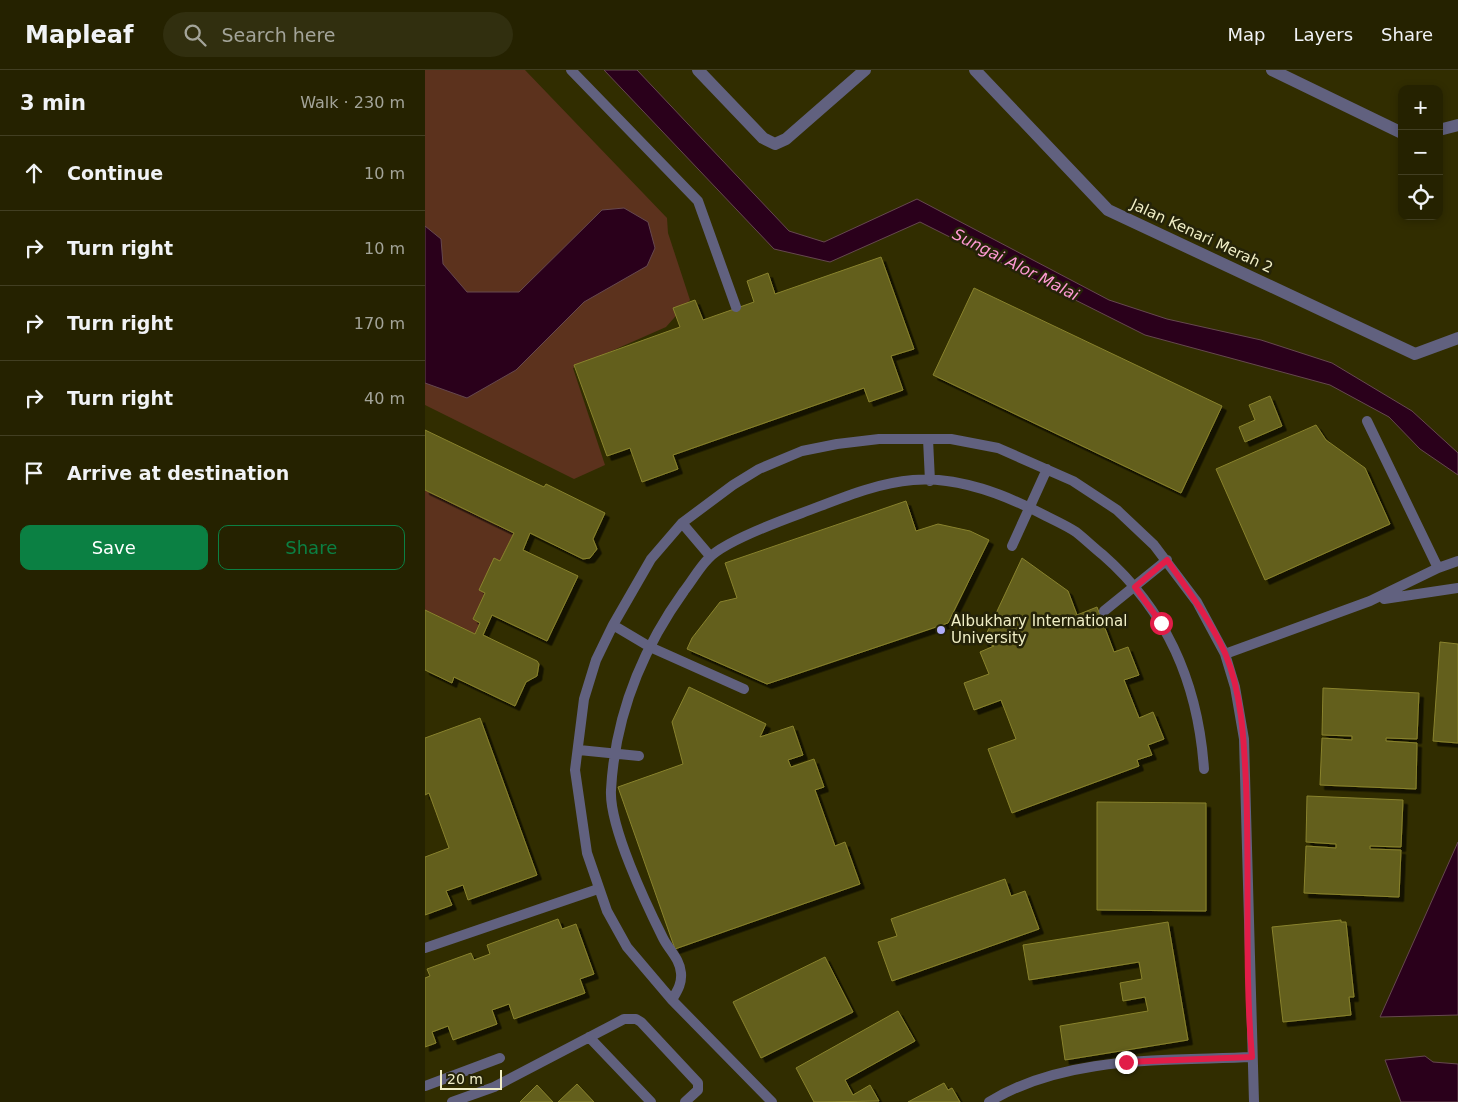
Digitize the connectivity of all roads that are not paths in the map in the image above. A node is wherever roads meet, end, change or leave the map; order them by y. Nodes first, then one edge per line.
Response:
1 (571, 70) edge
2 (698, 70) edge
3 (865, 70) edge
4 (975, 70) edge
5 (1272, 70) edge
6 (1458, 125) edge
7 (1443, 129) edge
8 (1398, 130) edge
9 (736, 307) dead end
10 (1458, 338) edge
11 (1367, 421) dead end
12 (928, 439) junction
13 (1047, 469) junction
14 (930, 481) junction
15 (1030, 508) junction
16 (682, 523) junction
17 (1011, 546) dead end
18 (710, 556) junction
19 (1167, 560) junction
20 (1458, 561) edge
21 (1438, 568) junction
22 (1135, 587) junction
23 (1458, 588) edge
24 (1370, 601) junction
25 (1104, 611) dead end
26 (613, 625) junction
27 (650, 647) junction
28 (1225, 654) junction
29 (744, 689) dead end
30 (579, 750) junction
31 (617, 753) junction
32 (639, 756) dead end
33 (1203, 769) dead end
34 (598, 889) junction
35 (425, 948) edge
36 (671, 1000) junction
37 (589, 1037) junction
38 (1252, 1057) junction
39 (500, 1058) dead end
40 (425, 1086) edge
41 (452, 1102) edge
42 (651, 1102) edge
43 (685, 1102) edge
44 (772, 1102) edge
45 (989, 1102) edge
46 (1254, 1102) edge

1 - 9 lane
2 - 3 street
4 - 10 street, Jalan Kenari Merah 2
5 - 8 street
6 - 7 street
11 - 21 lane
12 - 13 lane
12 - 14 lane
12 - 16 lane
13 - 15 lane
13 - 19 lane
14 - 15 lane
14 - 18 lane
15 - 17 lane
15 - 22 lane
16 - 18 lane
16 - 26 lane
18 - 27 lane
19 - 22 lane
19 - 28 lane
20 - 21 lane
21 - 24 lane
22 - 25 lane
22 - 33 lane
23 - 24 lane
24 - 28 lane
26 - 27 lane
26 - 30 lane
27 - 29 lane
27 - 31 lane
28 - 38 lane
30 - 31 lane
30 - 34 lane
31 - 32 lane
31 - 36 lane
34 - 35 lane
34 - 36 lane
36 - 44 lane
37 - 41 lane
37 - 42 lane
37 - 43 lane
38 - 45 lane
38 - 46 lane
39 - 40 lane

